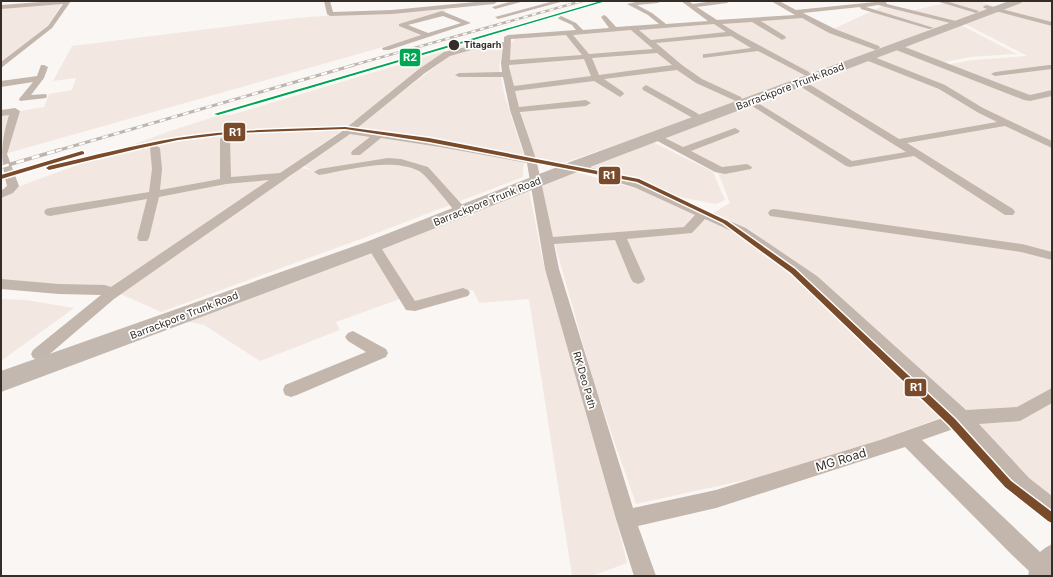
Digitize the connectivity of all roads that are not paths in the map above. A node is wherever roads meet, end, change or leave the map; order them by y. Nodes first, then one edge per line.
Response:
1 (67, 1) edge
2 (327, 1) edge
3 (522, 1) edge
4 (561, 1) edge
5 (658, 1) edge
6 (684, 1) edge
7 (727, 1) edge
8 (774, 1) edge
9 (844, 1) edge
10 (939, 1) edge
11 (1018, 1) edge
12 (879, 2) edge
13 (494, 3) edge
14 (444, 4) edge
15 (692, 6) junction
16 (854, 6) junction
17 (989, 6) edge
18 (1, 7) edge
19 (442, 13) junction
20 (800, 14) junction
21 (561, 18) dead end
22 (604, 18) dead end
23 (753, 19) junction
24 (715, 22) junction
25 (954, 22) junction
26 (1052, 24) edge
27 (665, 26) junction
28 (632, 28) junction
29 (931, 28) junction
30 (615, 30) junction
31 (581, 32) junction
32 (568, 33) junction
33 (732, 34) junction
34 (427, 35) junction
35 (506, 37) junction
36 (782, 38) dead end
37 (648, 42) junction
38 (894, 46) junction
39 (386, 48) dead end
40 (759, 49) junction
41 (658, 51) junction
42 (871, 52) junction
43 (706, 56) dead end
44 (588, 57) junction
45 (505, 63) junction
46 (1, 66) edge
47 (44, 67) dead end
48 (1049, 67) dead end
49 (679, 68) junction
50 (506, 74) junction
51 (995, 74) dead end
52 (459, 76) dead end
53 (40, 78) junction
54 (596, 78) junction
55 (804, 78) junction
56 (1, 84) edge
57 (646, 88) dead end
58 (510, 89) junction
59 (1052, 93) edge
60 (620, 94) dead end
61 (43, 96) dead end
62 (744, 101) junction
63 (586, 103) dead end
64 (515, 110) junction
65 (1, 113) edge
66 (694, 115) junction
67 (1006, 123) junction
68 (349, 131) junction
69 (735, 131) dead end
70 (379, 134) junction
71 (655, 137) junction
72 (225, 139) dead end
73 (897, 142) junction
74 (1052, 144) edge
75 (154, 148) dead end
76 (682, 151) junction
77 (356, 153) dead end
78 (916, 153) junction
79 (576, 166) junction
80 (747, 167) dead end
81 (535, 171) junction
82 (319, 172) dead end
83 (284, 176) junction
84 (226, 181) junction
85 (1, 195) edge
86 (153, 195) junction
87 (457, 208) junction
88 (50, 212) dead end
89 (1009, 212) dead end
90 (774, 213) dead end
91 (703, 214) junction
92 (619, 236) junction
93 (143, 238) dead end
94 (547, 241) junction
95 (373, 246) junction
96 (1052, 256) edge
97 (638, 279) dead end
98 (1, 284) edge
99 (463, 293) dead end
100 (110, 295) junction
101 (353, 337) dead end
102 (39, 354) junction
103 (1, 368) edge
104 (1, 382) edge
105 (291, 390) dead end
106 (1052, 395) edge
107 (962, 418) junction
108 (908, 438) junction
109 (1052, 508) edge
110 (626, 519) junction
111 (1046, 568) edge
112 (645, 576) edge

1 - 18 street
1 - 46 street
2 - 14 street
3 - 13 street
4 - 13 street
5 - 27 street
6 - 15 street
7 - 15 street
8 - 20 street
9 - 16 street
10 - 17 street
11 - 17 main road, Barrackpore Trunk Road
12 - 16 street
12 - 25 street
13 - 14 street
14 - 19 street
15 - 24 street
16 - 20 street
16 - 29 street
17 - 25 main road, Barrackpore Trunk Road
17 - 26 street
19 - 34 street
19 - 34 street
20 - 23 street
20 - 42 street
21 - 31 street
22 - 30 street
23 - 24 street
23 - 36 street
24 - 27 street
24 - 33 street
25 - 29 main road, Barrackpore Trunk Road
25 - 38 main road, Barrackpore Trunk Road
27 - 28 street
28 - 30 street
28 - 37 street
29 - 42 main road, Barrackpore Trunk Road
30 - 31 street
31 - 32 street
32 - 35 street
32 - 44 street
33 - 37 street
33 - 40 street
34 - 39 street
35 - 45 street, RK Deo Path
35 - 68 street
37 - 41 street
38 - 42 main road, Barrackpore Trunk Road
38 - 59 street
40 - 43 street
40 - 55 street
41 - 44 street
41 - 49 street
42 - 55 main road, Barrackpore Trunk Road
42 - 67 street
44 - 45 street
44 - 54 street
45 - 50 street, RK Deo Path
47 - 53 street
48 - 51 street
49 - 54 street
49 - 62 street
50 - 52 street
50 - 58 street, RK Deo Path
53 - 56 street
53 - 61 street
54 - 58 street
54 - 60 street
55 - 62 main road, Barrackpore Trunk Road
55 - 73 street
57 - 66 street
58 - 64 street, RK Deo Path
62 - 66 main road, Barrackpore Trunk Road
62 - 71 main road, Barrackpore Trunk Road
62 - 78 street
63 - 64 street
64 - 81 street, RK Deo Path
65 - 85 street
66 - 81 main road, Barrackpore Trunk Road
67 - 73 street
67 - 74 street
68 - 70 street
68 - 83 street
69 - 76 street
70 - 77 street
70 - 81 street
71 - 76 street
71 - 79 main road, Barrackpore Trunk Road
72 - 84 street
73 - 78 street
75 - 86 street
76 - 80 street
78 - 89 street
79 - 81 main road, Barrackpore Trunk Road
79 - 91 street
81 - 87 main road, Barrackpore Trunk Road
81 - 94 street, RK Deo Path
82 - 87 street
83 - 84 street
83 - 100 street
84 - 86 street
86 - 88 street
86 - 93 street
87 - 95 main road, Barrackpore Trunk Road
87 - 102 main road, Barrackpore Trunk Road
90 - 96 street
91 - 92 street
91 - 107 street
92 - 94 street
92 - 97 street
94 - 110 street, RK Deo Path
95 - 99 street
95 - 104 main road, Barrackpore Trunk Road
98 - 100 street
100 - 102 street
101 - 105 street
102 - 103 main road, Barrackpore Trunk Road
106 - 107 street, MG Road
107 - 108 street, MG Road
107 - 109 street
108 - 110 street, MG Road
108 - 111 street
110 - 112 street, RK Deo Path

